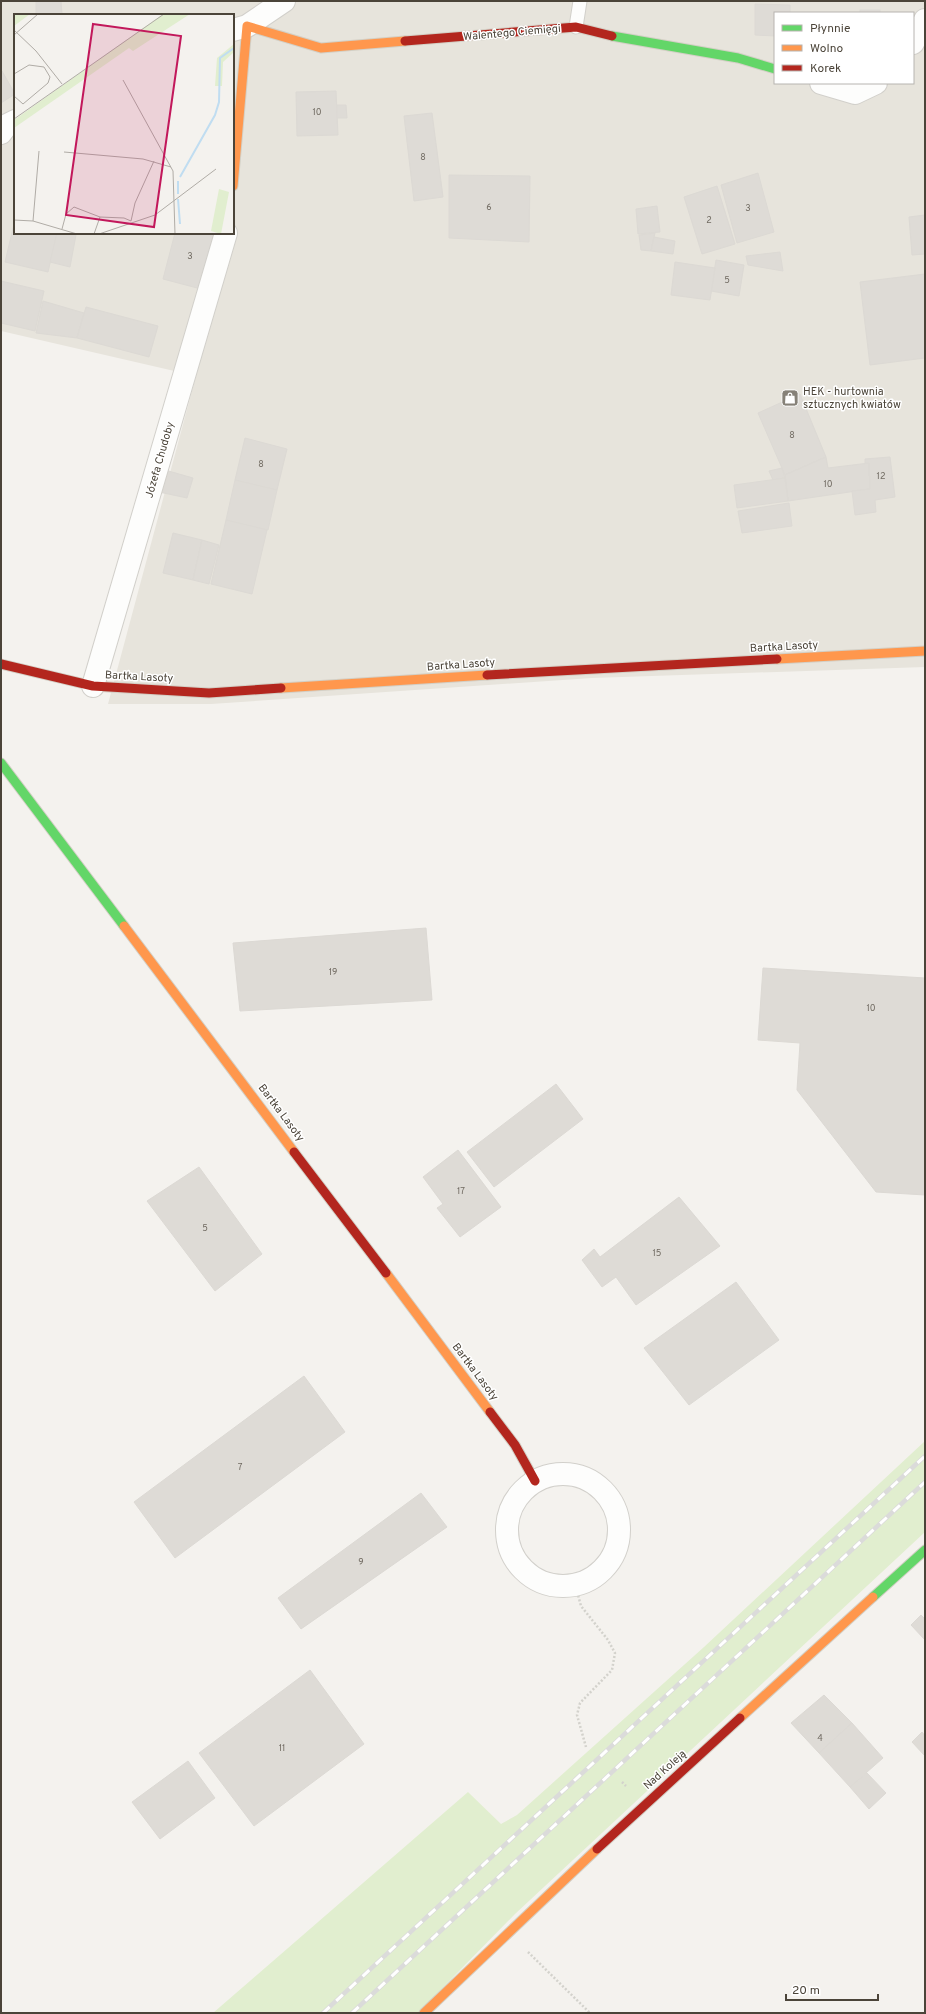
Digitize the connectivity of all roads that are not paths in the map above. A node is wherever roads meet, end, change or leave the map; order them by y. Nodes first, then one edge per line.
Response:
1 (284, 1) edge
2 (580, 1) edge
3 (925, 20) edge
4 (576, 27) junction
5 (240, 28) edge
6 (914, 41) edge
7 (774, 69) edge
8 (824, 84) edge
9 (874, 84) edge
10 (14, 122) edge
11 (1, 133) edge
12 (234, 163) edge
13 (226, 234) edge
14 (925, 651) edge
15 (1, 664) edge
16 (93, 686) junction
17 (1, 763) edge
18 (535, 1481) junction
19 (925, 1550) edge
20 (424, 2013) edge

1 - 5 street
2 - 4 lane
3 - 6 street
4 - 5 street, Walentego Ciemięgi
4 - 7 street, Walentego Ciemięgi
5 - 12 street
8 - 9 street
10 - 11 street
13 - 16 street, Józefa Chudoby
14 - 16 street, Bartka Lasoty
15 - 16 street, Bartka Lasoty
17 - 18 street, Bartka Lasoty
18 - 18 street
19 - 20 street, Nad Koleją

